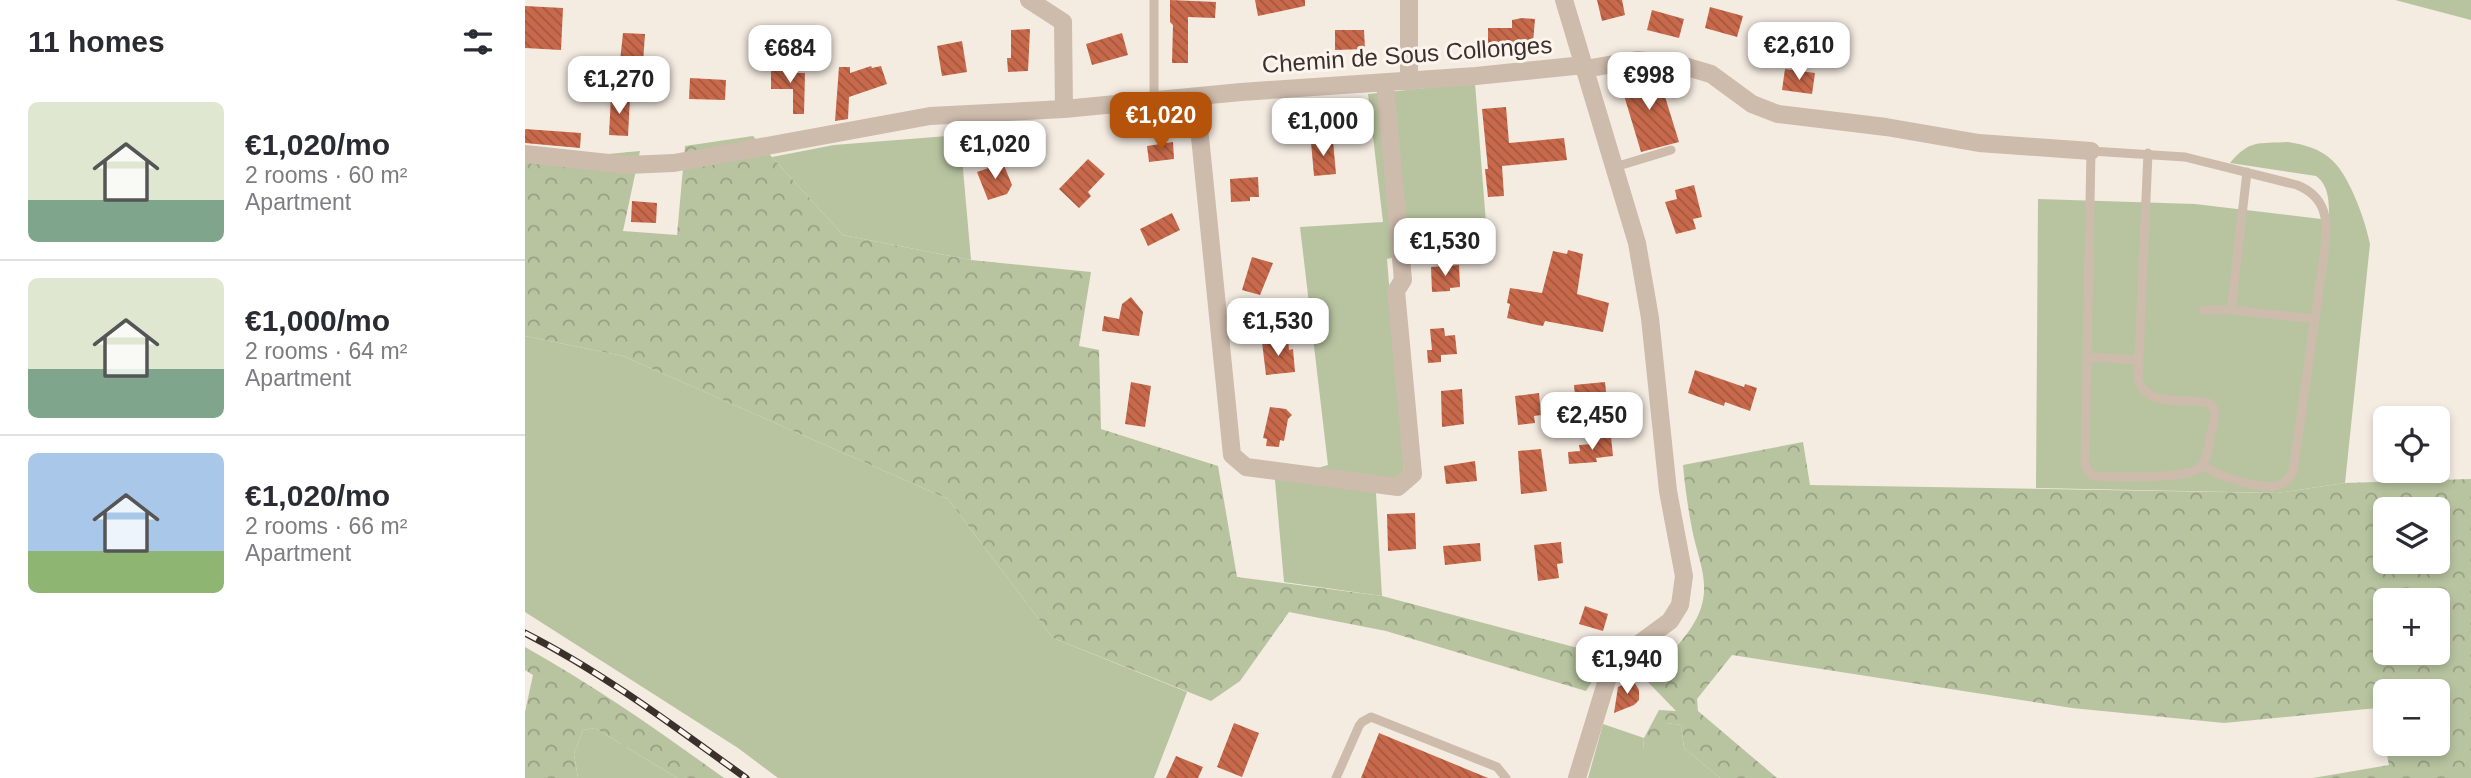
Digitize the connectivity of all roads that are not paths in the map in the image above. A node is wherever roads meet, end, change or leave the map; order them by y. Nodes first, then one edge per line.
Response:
1 (1029, 0) edge
2 (1154, 0) edge
3 (1409, 0) edge
4 (1564, 0) edge
5 (1585, 67) junction
6 (1409, 82) junction
7 (1385, 83) junction
8 (1196, 97) junction
9 (1154, 101) junction
10 (1064, 109) junction
11 (1671, 150) dead end
12 (2091, 150) junction
13 (2148, 153) junction
14 (525, 155) edge
15 (1615, 167) junction
16 (2247, 172) junction
17 (2204, 310) dead end
18 (2231, 310) junction
19 (2315, 319) junction
20 (2087, 357) junction
21 (2139, 360) junction
22 (2202, 465) junction
23 (1336, 778) edge
24 (1506, 778) edge
25 (1577, 778) edge

1 - 10 street
2 - 9 lane
3 - 6 street
4 - 5 street
5 - 6 street, Chemin de Sous Collonges
5 - 12 street, Chemin de Sous Collonges
5 - 15 street
6 - 7 street, Chemin de Sous Collonges
7 - 8 street, Chemin de Sous Collonges
7 - 8 street
8 - 9 street, Chemin de Sous Collonges
9 - 10 street, Chemin de Sous Collonges
10 - 14 street, Chemin de Sous Collonges
11 - 15 lane
12 - 13 lane
12 - 20 lane
13 - 16 lane
13 - 21 lane
15 - 25 street
16 - 18 lane
16 - 19 lane
17 - 18 lane
18 - 19 lane
19 - 22 lane
20 - 21 lane
20 - 22 lane
21 - 22 lane
23 - 24 lane

